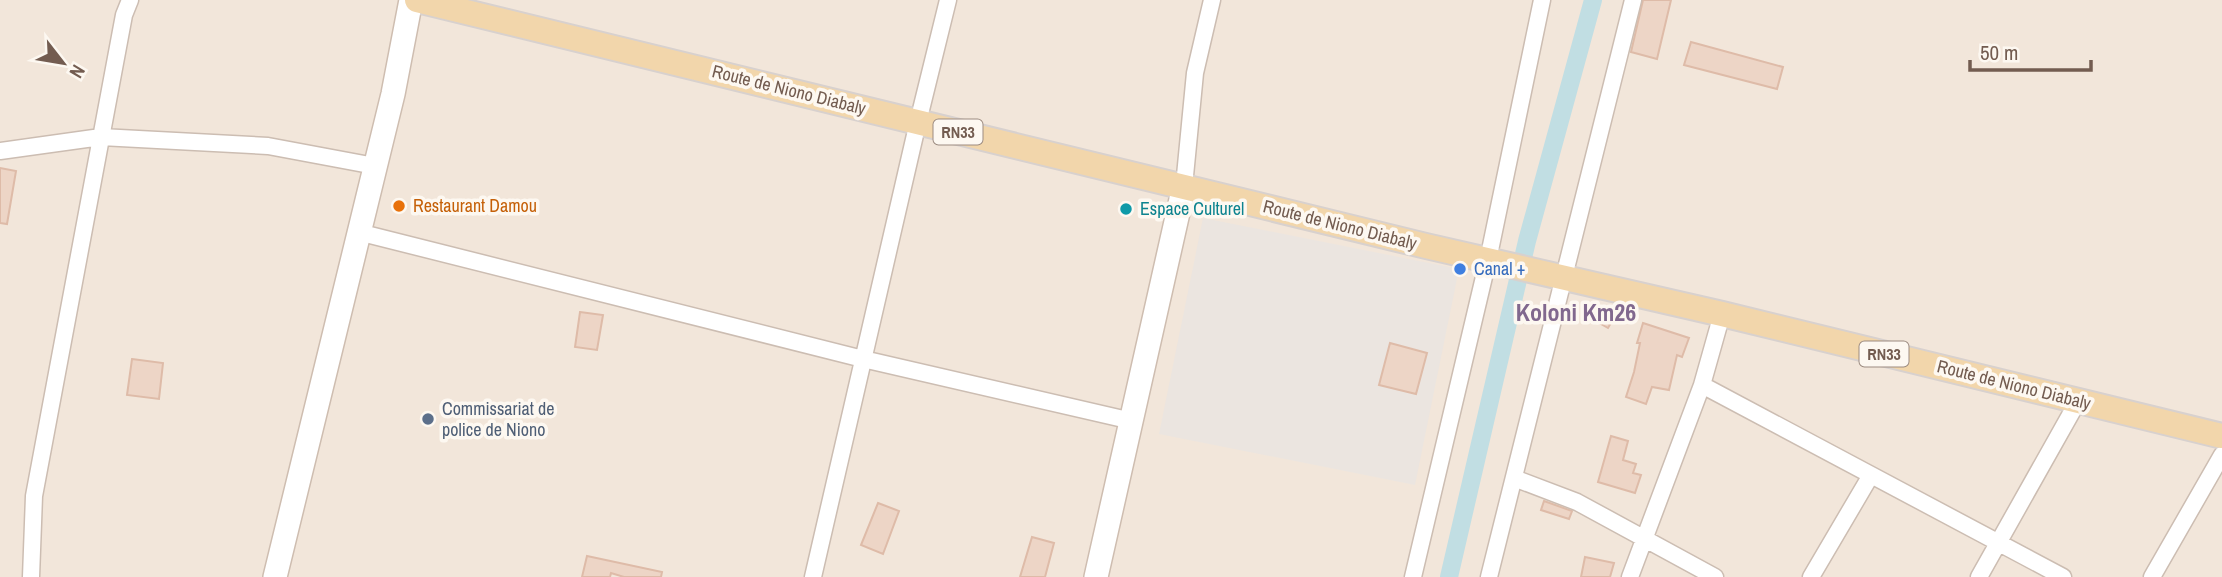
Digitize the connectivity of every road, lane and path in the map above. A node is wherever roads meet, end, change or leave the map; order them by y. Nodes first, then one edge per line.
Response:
1 (130, 0) edge
2 (411, 0) edge
3 (417, 0) edge
4 (948, 0) edge
5 (1212, 0) edge
6 (1542, 0) edge
7 (1633, 0) edge
8 (918, 122) junction
9 (101, 137) junction
10 (0, 151) edge
11 (374, 166) junction
12 (1184, 186) junction
13 (358, 232) junction
14 (1494, 261) junction
15 (1555, 275) junction
16 (1722, 314) junction
17 (863, 359) junction
18 (1702, 385) junction
19 (2078, 401) junction
20 (1132, 421) junction
21 (2222, 436) edge
22 (2222, 455) edge
23 (1871, 475) junction
24 (1514, 478) junction
25 (1646, 537) junction
26 (1998, 543) junction
27 (30, 577) edge
28 (275, 577) edge
29 (813, 577) edge
30 (1096, 577) edge
31 (1413, 577) edge
32 (1489, 577) edge
33 (1630, 577) edge
34 (1714, 577) edge
35 (1811, 577) edge
36 (1979, 577) edge
37 (2063, 577) edge
38 (2152, 577) edge

1 - 9 street
2 - 11 street
3 - 8 main road, Route de Niono Diabaly / RN33
4 - 8 street
5 - 12 street
6 - 14 street
7 - 15 street
8 - 12 main road, Route de Niono Diabaly / RN33
8 - 17 street
9 - 10 street
9 - 11 street
9 - 27 street
11 - 13 street
12 - 14 main road, Route de Niono Diabaly / RN33
12 - 20 street
13 - 17 street
13 - 28 street
14 - 15 main road, Route de Niono Diabaly / RN33
14 - 31 street
15 - 16 main road, Route de Niono Diabaly / RN33
15 - 24 street
16 - 18 street
16 - 19 main road, Route de Niono Diabaly / RN33
17 - 20 street
17 - 29 street
18 - 23 street
18 - 25 street
19 - 21 main road, Route de Niono Diabaly / RN33
19 - 26 street
20 - 30 street
22 - 38 street
23 - 26 street
23 - 35 street
24 - 25 street
24 - 32 street
25 - 33 street
25 - 34 street
26 - 36 street
26 - 37 street

